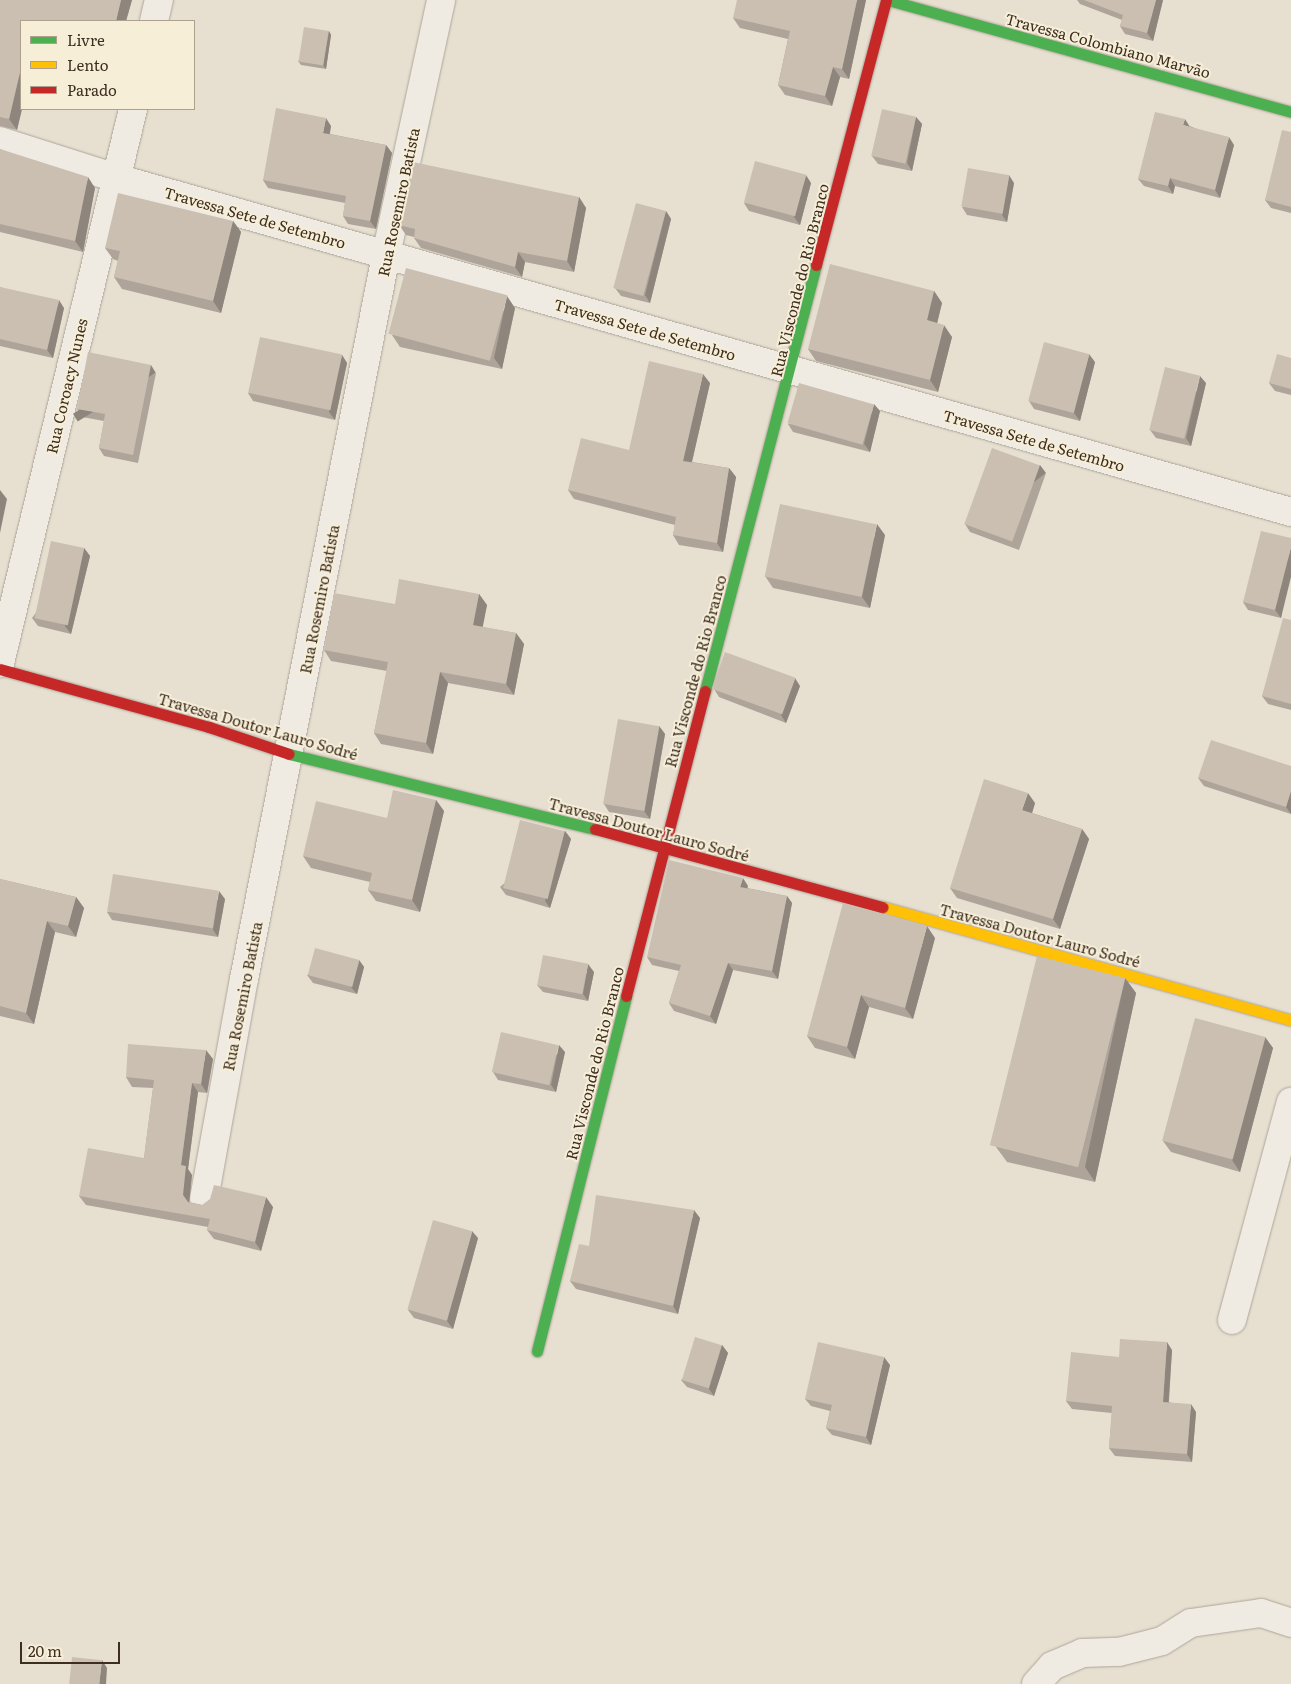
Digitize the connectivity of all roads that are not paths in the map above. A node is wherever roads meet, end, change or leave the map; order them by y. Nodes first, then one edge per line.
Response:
1 (159, 0) edge
2 (442, 0) edge
3 (887, 0) edge
4 (154, 20) edge
5 (132, 110) edge
6 (1291, 112) edge
7 (0, 141) edge
8 (116, 178) junction
9 (386, 255) junction
10 (791, 371) junction
11 (1291, 512) edge
12 (0, 663) edge
13 (0, 669) edge
14 (290, 754) junction
15 (664, 846) junction
16 (1291, 1020) edge
17 (1291, 1102) edge
18 (204, 1199) dead end
19 (1232, 1320) dead end
20 (537, 1351) dead end
21 (1291, 1623) edge
22 (1036, 1684) edge

1 - 4 street
2 - 9 street, Rua Rosemiro Batista
3 - 6 street, Travessa Colombiano Marvão
3 - 10 street, Rua Visconde do Rio Branco
5 - 8 street, Rua Coroacy Nunes
7 - 8 street, Travessa Sete de Setembro
8 - 9 street, Travessa Sete de Setembro
8 - 12 street, Rua Coroacy Nunes
9 - 10 street, Travessa Sete de Setembro
9 - 14 street, Rua Rosemiro Batista
10 - 11 street, Travessa Sete de Setembro
10 - 15 street, Rua Visconde do Rio Branco
13 - 14 street, Travessa Doutor Lauro Sodré
14 - 15 street, Travessa Doutor Lauro Sodré
14 - 18 street, Rua Rosemiro Batista
15 - 16 street, Travessa Doutor Lauro Sodré
15 - 20 street, Rua Visconde do Rio Branco
17 - 19 street
21 - 22 street

